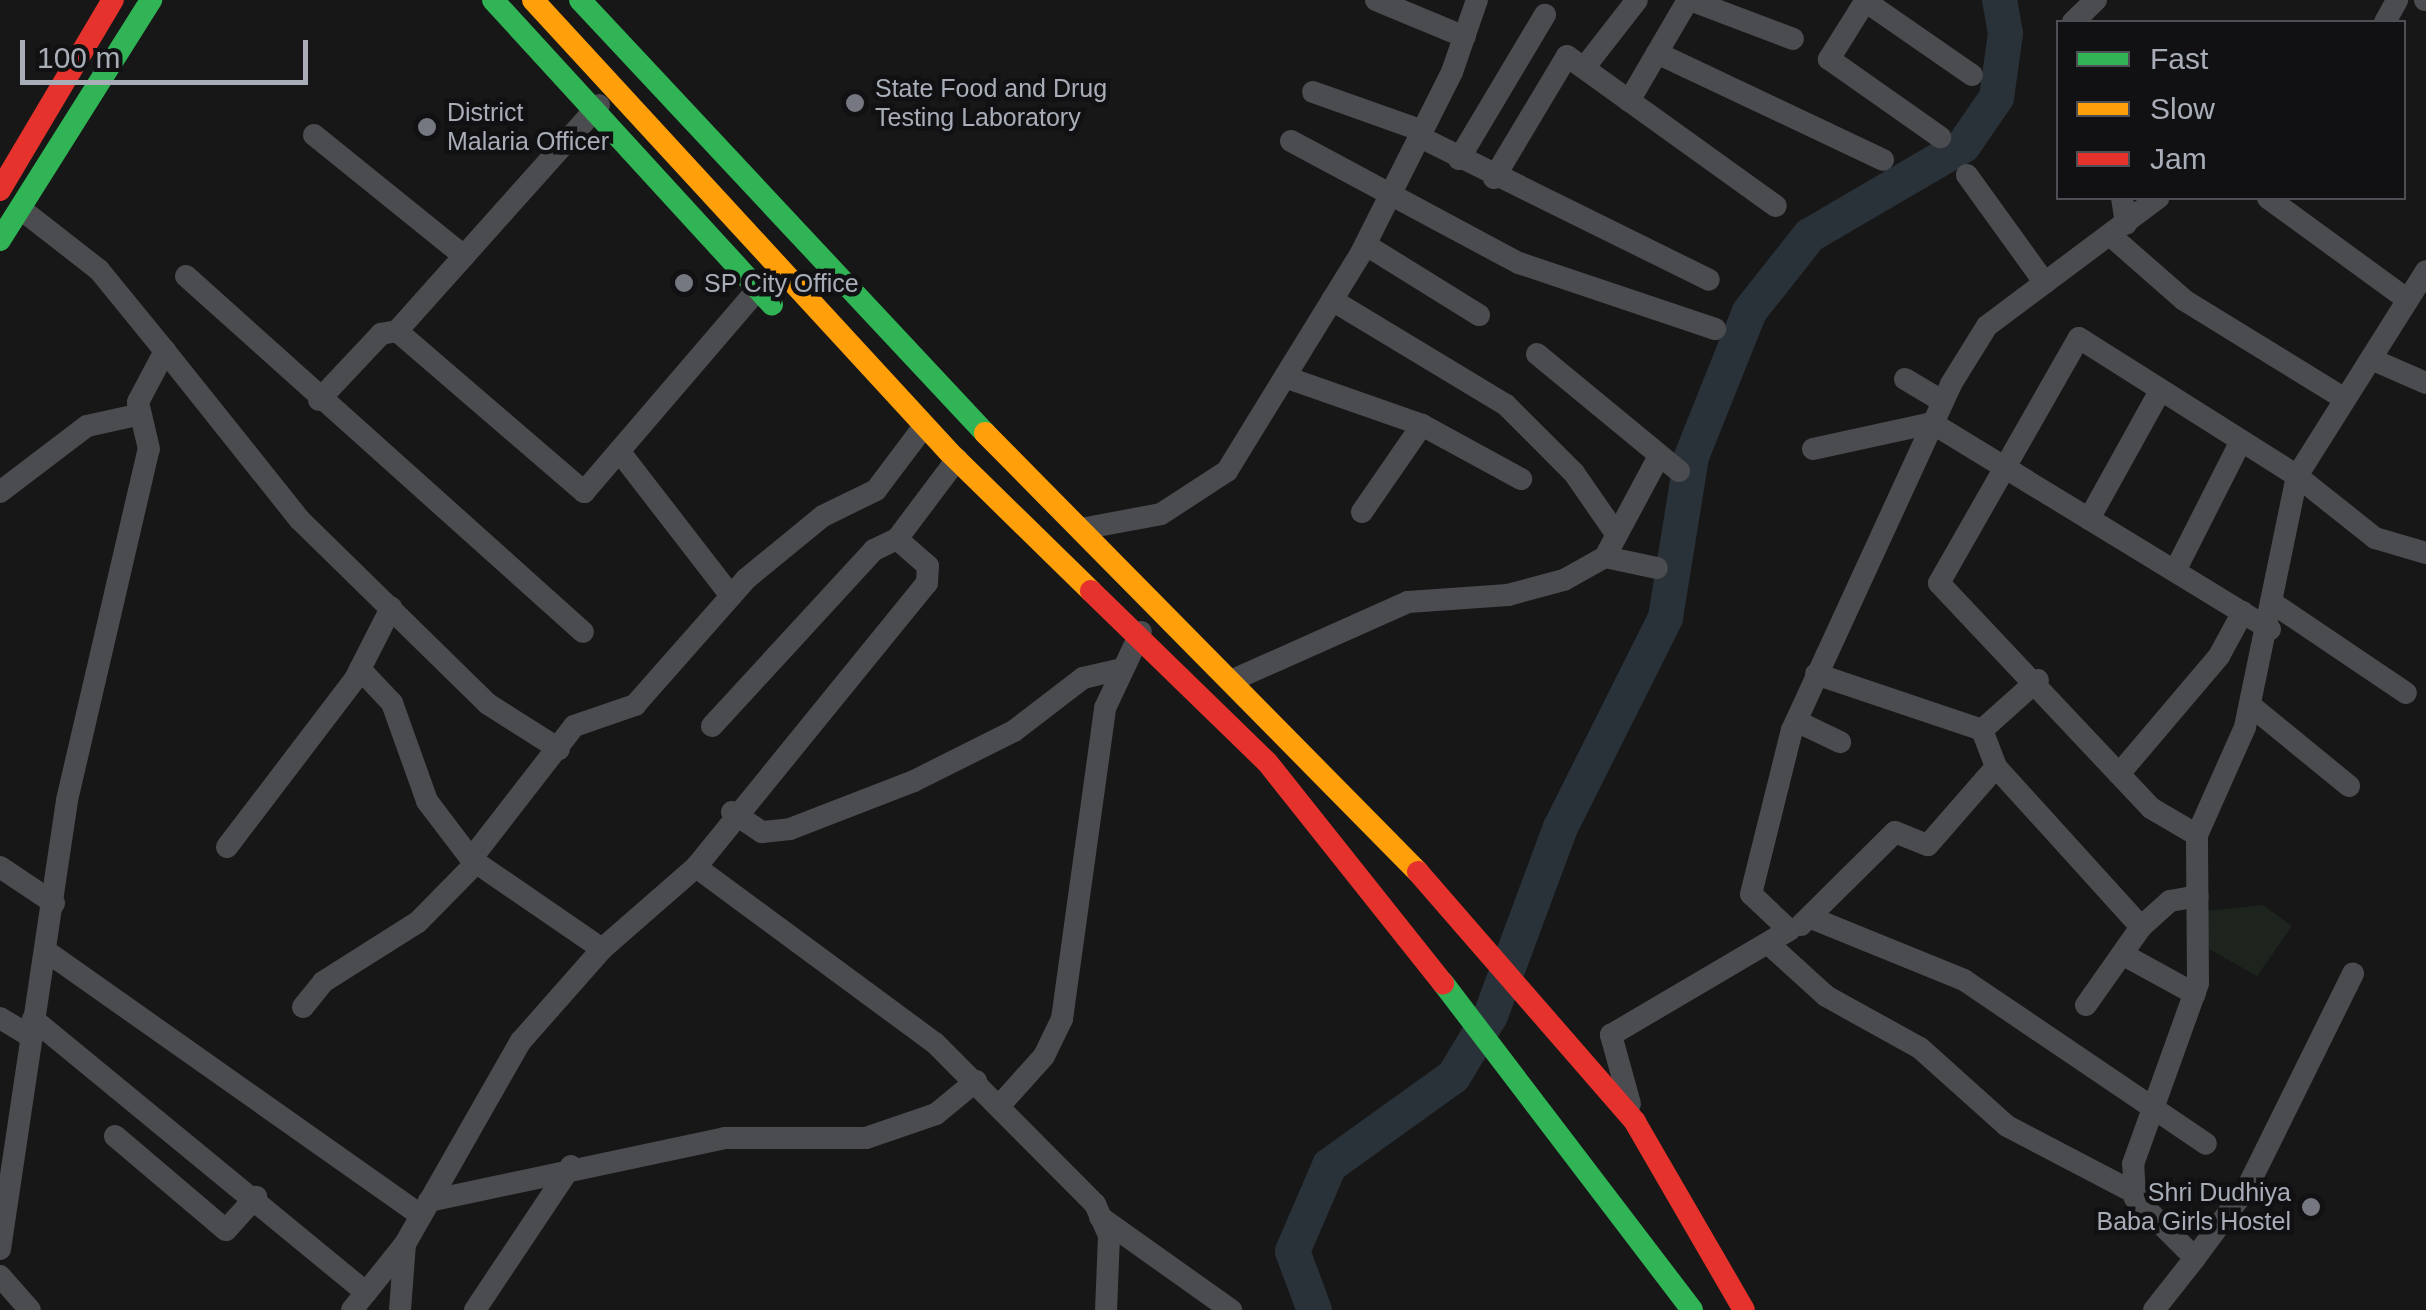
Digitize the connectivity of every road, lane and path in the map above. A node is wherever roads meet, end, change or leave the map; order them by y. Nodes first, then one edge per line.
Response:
1 (113, 0) edge
2 (151, 0) edge
3 (493, 0) edge
4 (532, 0) edge
5 (580, 0) edge
6 (1376, 0) edge
7 (1477, 0) edge
8 (1637, 0) edge
9 (1689, 0) edge
10 (1866, 0) edge
11 (2096, 0) edge
12 (1545, 15) dead end
13 (2075, 20) edge
14 (1464, 37) junction
15 (1793, 39) dead end
16 (1657, 53) junction
17 (1584, 68) junction
18 (1972, 75) dead end
19 (614, 88) junction
20 (1312, 92) dead end
21 (1630, 101) junction
22 (594, 110) junction
23 (1421, 134) junction
24 (314, 135) dead end
25 (1940, 138) dead end
26 (1292, 142) dead end
27 (1459, 159) junction
28 (1883, 160) dead end
29 (1967, 175) dead end
30 (1494, 178) junction
31 (0, 193) edge
32 (1390, 195) junction
33 (2122, 200) edge
34 (2156, 200) edge
35 (2271, 200) edge
36 (1776, 206) dead end
37 (22, 210) junction
38 (2118, 230) junction
39 (0, 240) edge
40 (1366, 245) junction
41 (464, 256) junction
42 (776, 268) junction
43 (2426, 271) edge
44 (186, 276) dead end
45 (1709, 280) dead end
46 (2045, 283) junction
47 (758, 289) junction
48 (1332, 300) junction
49 (2408, 300) junction
50 (1480, 315) dead end
51 (786, 318) dead end
52 (1715, 329) dead end
53 (397, 331) junction
54 (165, 351) junction
55 (1537, 354) dead end
56 (2371, 359) junction
57 (1285, 377) junction
58 (1906, 379) dead end
59 (2426, 384) edge
60 (2160, 391) junction
61 (2346, 399) junction
62 (320, 400) junction
63 (1942, 401) junction
64 (868, 404) dead end
65 (137, 415) junction
66 (1932, 423) junction
67 (1422, 424) junction
68 (924, 426) junction
69 (2241, 441) junction
70 (908, 447) junction
71 (1813, 449) dead end
72 (619, 450) junction
73 (1658, 458) junction
74 (957, 459) junction
75 (2004, 467) junction
76 (1679, 471) dead end
77 (2297, 476) junction
78 (1521, 479) dead end
79 (942, 480) junction
80 (0, 492) edge
81 (1362, 512) dead end
82 (1015, 513) junction
83 (2090, 519) junction
84 (1080, 530) junction
85 (1617, 535) junction
86 (896, 539) junction
87 (2426, 553) edge
88 (1606, 558) junction
89 (1657, 568) dead end
90 (2175, 571) junction
91 (731, 596) junction
92 (2274, 604) junction
93 (390, 608) junction
94 (1163, 610) junction
95 (2243, 612) junction
96 (2270, 629) junction
97 (583, 632) dead end
98 (1141, 632) junction
99 (360, 669) junction
100 (1118, 670) junction
101 (1816, 674) junction
102 (1236, 679) junction
103 (2038, 680) junction
104 (2406, 694) dead end
105 (2250, 705) junction
106 (1796, 721) junction
107 (712, 726) dead end
108 (1982, 730) junction
109 (1840, 742) dead end
110 (559, 749) junction
111 (1996, 768) junction
112 (2119, 774) junction
113 (2349, 786) dead end
114 (732, 812) junction
115 (2197, 834) junction
116 (227, 847) dead end
117 (473, 861) junction
118 (0, 867) edge
119 (696, 867) junction
120 (2198, 896) junction
121 (54, 903) junction
122 (1814, 919) junction
123 (2141, 928) junction
124 (1779, 938) junction
125 (602, 949) junction
126 (46, 951) junction
127 (2122, 954) junction
128 (2352, 974) dead end
129 (2195, 994) junction
130 (2086, 1004) dead end
131 (303, 1007) dead end
132 (0, 1018) edge
133 (32, 1028) junction
134 (976, 1081) junction
135 (1001, 1104) junction
136 (2154, 1110) junction
137 (1635, 1122) junction
138 (114, 1136) dead end
139 (2206, 1144) dead end
140 (571, 1166) junction
141 (2135, 1194) junction
142 (256, 1197) junction
143 (425, 1209) junction
144 (1100, 1216) junction
145 (404, 1244) junction
146 (0, 1249) edge
147 (2195, 1258) junction
148 (0, 1276) edge
149 (359, 1301) edge
150 (30, 1310) edge
151 (400, 1310) edge
152 (475, 1310) edge
153 (1106, 1310) edge
154 (1232, 1310) edge
155 (1692, 1310) edge
156 (1744, 1310) edge
157 (2154, 1310) edge

1 - 31 highway
2 - 37 highway
3 - 22 highway
4 - 19 highway
5 - 84 highway
6 - 14 street
7 - 14 street
8 - 17 street
9 - 15 street
9 - 16 street
10 - 18 street
10 - 25 street
11 - 13 street
12 - 27 street
14 - 23 street
16 - 21 street
16 - 28 street
17 - 21 street
17 - 30 street
19 - 22 street
19 - 42 highway
20 - 23 street
21 - 36 street
22 - 41 street
22 - 47 highway
23 - 27 street
23 - 32 street
24 - 41 street
26 - 32 street
27 - 30 street
29 - 46 street
30 - 45 street
31 - 37 highway
32 - 40 street
32 - 52 street
33 - 38 street
34 - 38 street
35 - 49 street
37 - 39 highway
37 - 54 street
38 - 46 street
38 - 61 street
40 - 48 street
40 - 50 street
41 - 53 street
42 - 47 street
42 - 68 highway
43 - 49 street
44 - 62 street
46 - 63 street
47 - 51 highway
47 - 72 street
48 - 57 street
48 - 85 street
49 - 56 street
53 - 62 street
53 - 72 street
54 - 65 street
54 - 93 street
55 - 73 street
56 - 59 street
56 - 61 street
57 - 67 street
57 - 84 street
58 - 63 street
60 - 69 street
60 - 75 street
60 - 83 street
61 - 77 street
62 - 97 street
63 - 66 street
64 - 70 highway
65 - 80 street
65 - 121 street
66 - 71 street
66 - 75 street
66 - 101 street
67 - 78 street
67 - 81 street
68 - 70 street
68 - 74 highway
69 - 77 street
69 - 90 street
70 - 79 highway
70 - 91 street
72 - 91 street
73 - 76 street
73 - 85 street
74 - 79 street
74 - 82 highway
75 - 83 street
75 - 103 street
77 - 87 street
77 - 92 street
79 - 82 highway
79 - 86 street
82 - 98 highway
83 - 90 street
84 - 94 highway
85 - 88 street
86 - 107 street
86 - 114 street
88 - 89 street
88 - 102 street
90 - 95 street
91 - 110 street
92 - 96 street
92 - 104 street
93 - 99 street
93 - 110 street
94 - 98 highway
94 - 102 highway
95 - 96 street
95 - 112 street
96 - 105 street
98 - 100 street
98 - 155 highway
99 - 116 street
99 - 117 street
100 - 114 street
100 - 135 street
101 - 106 street
101 - 108 street
102 - 137 highway
103 - 108 street
103 - 112 street
105 - 113 street
105 - 115 street
106 - 109 street
106 - 124 street
108 - 111 street
110 - 117 street
111 - 122 street
111 - 123 street
112 - 115 street
114 - 119 street
115 - 120 street
117 - 125 street
117 - 131 street
118 - 121 street
119 - 125 street
119 - 134 street
120 - 123 street
120 - 129 street
121 - 126 street
122 - 124 street
122 - 136 street
123 - 127 street
124 - 137 street
124 - 141 street
125 - 143 street
126 - 133 street
126 - 143 street
127 - 129 street
127 - 130 street
128 - 147 street
129 - 136 street
132 - 133 street
133 - 142 street
133 - 146 street
134 - 135 street
134 - 140 street
135 - 144 street
136 - 139 street
136 - 141 street
137 - 156 highway
138 - 142 street
140 - 143 street
140 - 152 street
141 - 147 street
142 - 149 street
143 - 145 street
144 - 153 street
144 - 154 street
145 - 149 street
145 - 151 street
147 - 157 street
148 - 150 street

